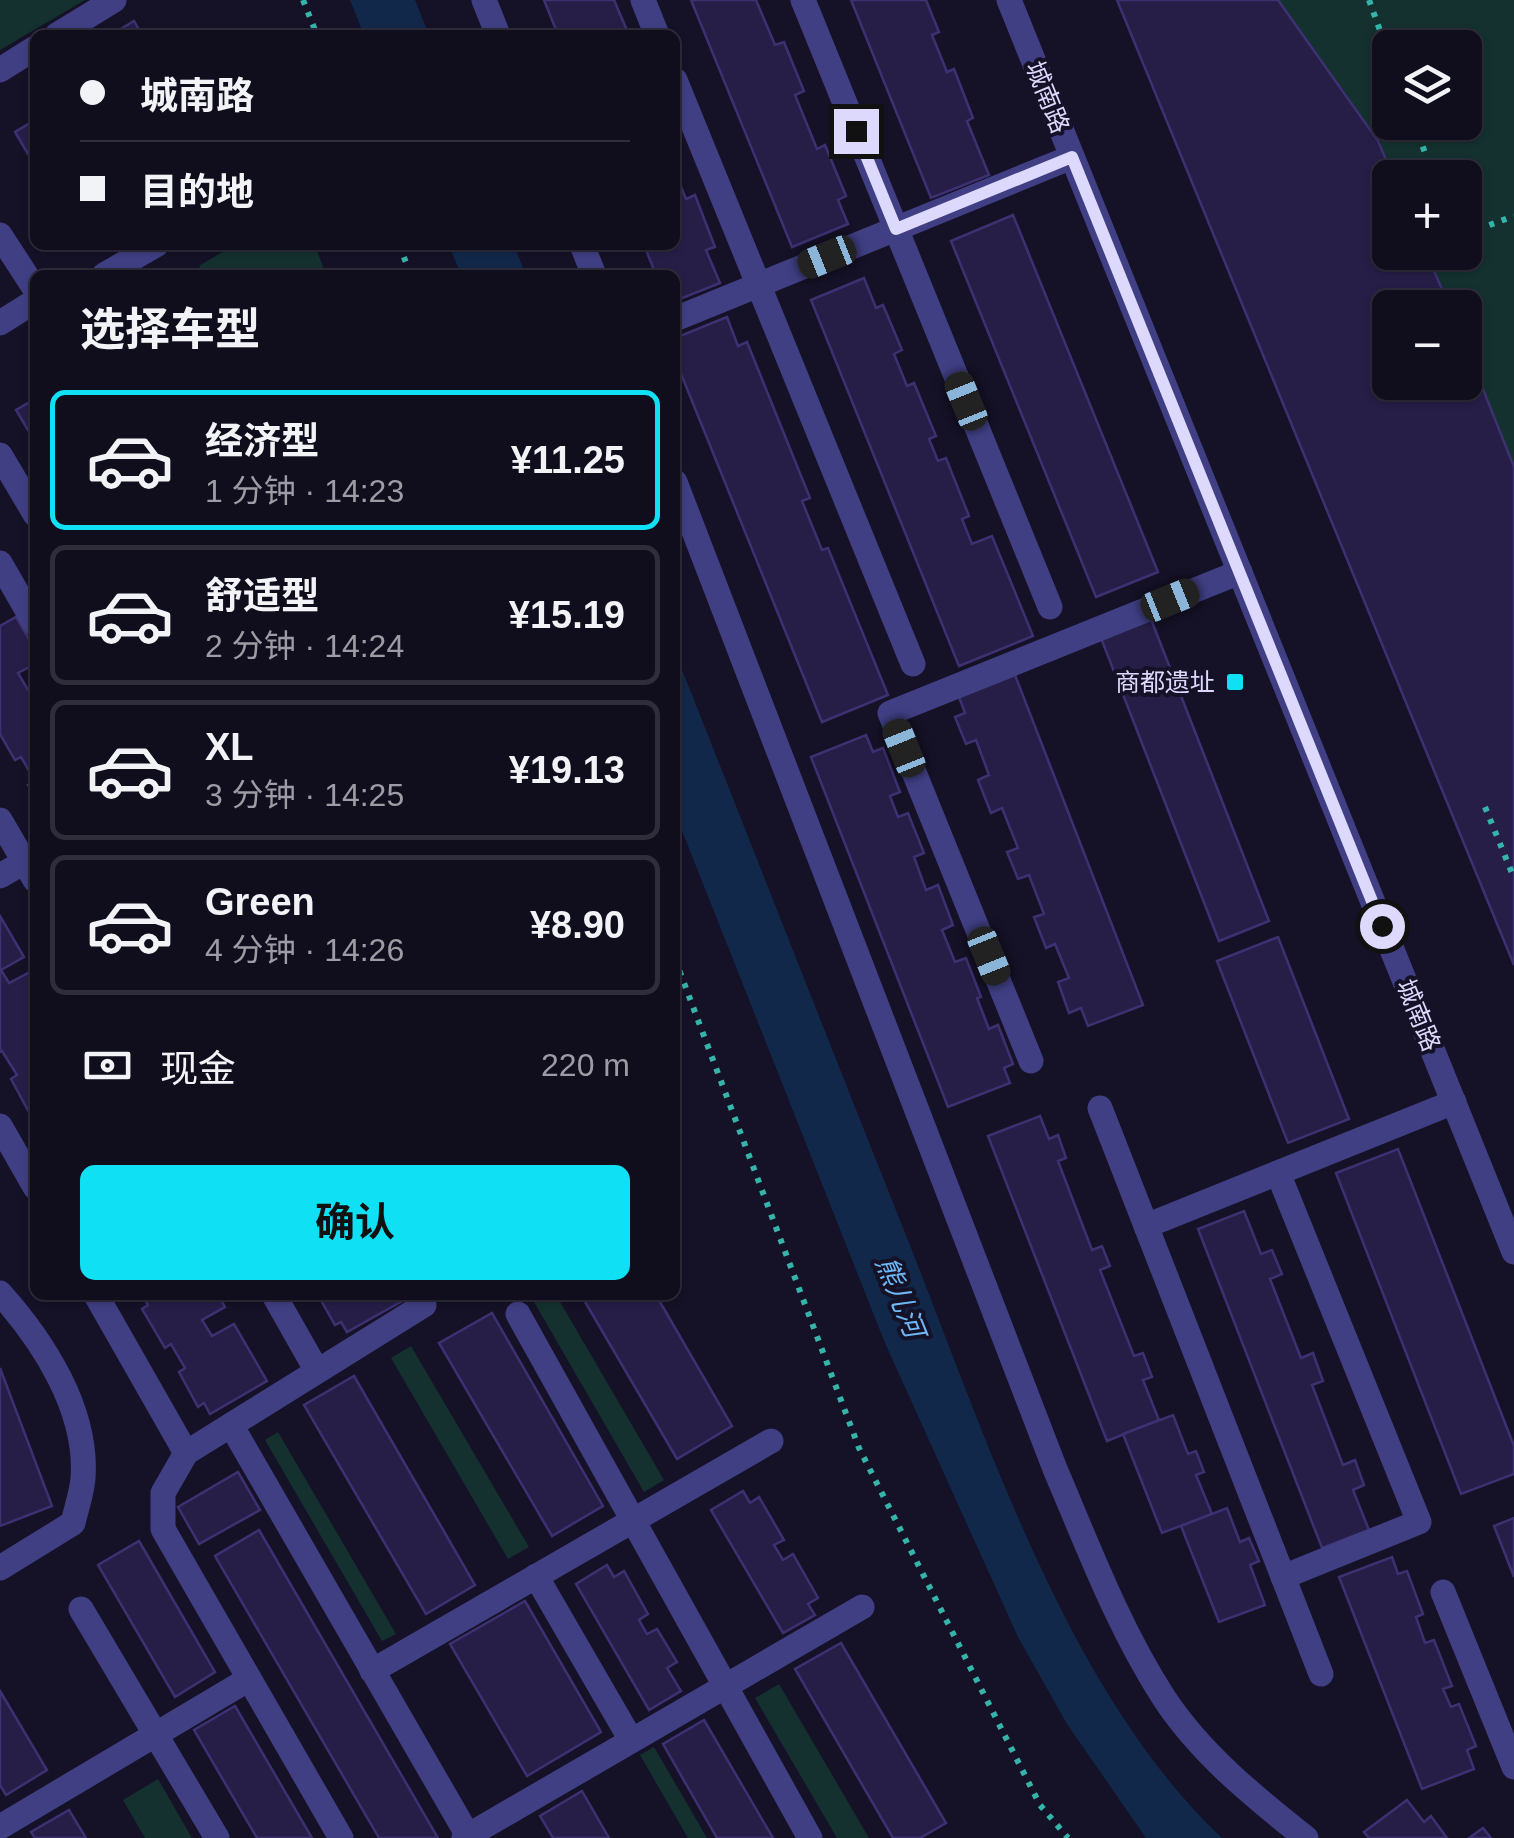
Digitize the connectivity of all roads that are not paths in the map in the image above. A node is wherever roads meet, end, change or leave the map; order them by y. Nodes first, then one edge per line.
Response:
1 (114, 0) edge
2 (484, 0) edge
3 (642, 0) edge
4 (803, 0) edge
5 (1009, 0) edge
6 (65, 30) edge
7 (496, 30) edge
8 (655, 30) edge
9 (30, 51) edge
10 (0, 70) edge
11 (680, 92) edge
12 (1072, 157) junction
13 (896, 229) junction
14 (0, 236) edge
15 (147, 250) edge
16 (113, 270) edge
17 (30, 281) edge
18 (758, 285) junction
19 (30, 304) edge
20 (680, 317) edge
21 (0, 323) edge
22 (0, 456) edge
23 (680, 495) edge
24 (30, 506) edge
25 (0, 563) edge
26 (1240, 572) junction
27 (1050, 607) dead end
28 (30, 615) edge
29 (913, 664) dead end
30 (0, 820) edge
31 (30, 865) edge
32 (30, 866) edge
33 (0, 876) edge
34 (1031, 1061) dead end
35 (1454, 1102) junction
36 (1100, 1108) dead end
37 (0, 1126) edge
38 (1278, 1173) junction
39 (30, 1179) edge
40 (1146, 1226) junction
41 (1514, 1252) edge
42 (0, 1293) edge
43 (99, 1300) edge
44 (277, 1300) edge
45 (421, 1300) edge
46 (518, 1314) dead end
47 (317, 1371) junction
48 (231, 1425) junction
49 (771, 1441) dead end
50 (186, 1452) junction
51 (633, 1520) junction
52 (0, 1568) edge
53 (536, 1576) junction
54 (1282, 1577) junction
55 (1444, 1592) dead end
56 (862, 1606) dead end
57 (81, 1609) dead end
58 (372, 1671) junction
59 (1320, 1674) dead end
60 (249, 1678) junction
61 (725, 1686) junction
62 (156, 1735) junction
63 (631, 1740) junction
64 (1514, 1767) edge
65 (0, 1826) edge
66 (466, 1836) edge
67 (217, 1838) edge
68 (341, 1838) edge
69 (810, 1838) edge
70 (1306, 1838) edge

1 - 6 street
2 - 7 street
3 - 8 street
4 - 13 street
5 - 12 street, 城南路
9 - 10 street
11 - 18 street
12 - 13 street
12 - 26 street, 城南路
13 - 18 street
13 - 27 street
14 - 17 street
15 - 16 street
18 - 20 street
18 - 29 street
19 - 21 street
22 - 24 street
23 - 70 street
25 - 28 street
26 - 34 street
26 - 35 street, 城南路
30 - 31 street
32 - 33 street
35 - 38 street
35 - 41 street, 城南路
36 - 40 street
37 - 39 street
38 - 40 street
38 - 54 street
40 - 54 street
42 - 52 street
43 - 50 street
44 - 47 street
45 - 47 street
46 - 51 street
47 - 48 street
48 - 50 street
48 - 58 street
49 - 51 street
50 - 60 street
51 - 53 street
51 - 61 street
53 - 58 street
53 - 63 street
54 - 59 street
55 - 64 street
56 - 61 street
57 - 62 street
58 - 66 street
60 - 62 street
60 - 68 street
61 - 63 street
61 - 69 street
62 - 65 street
62 - 67 street
63 - 66 street

